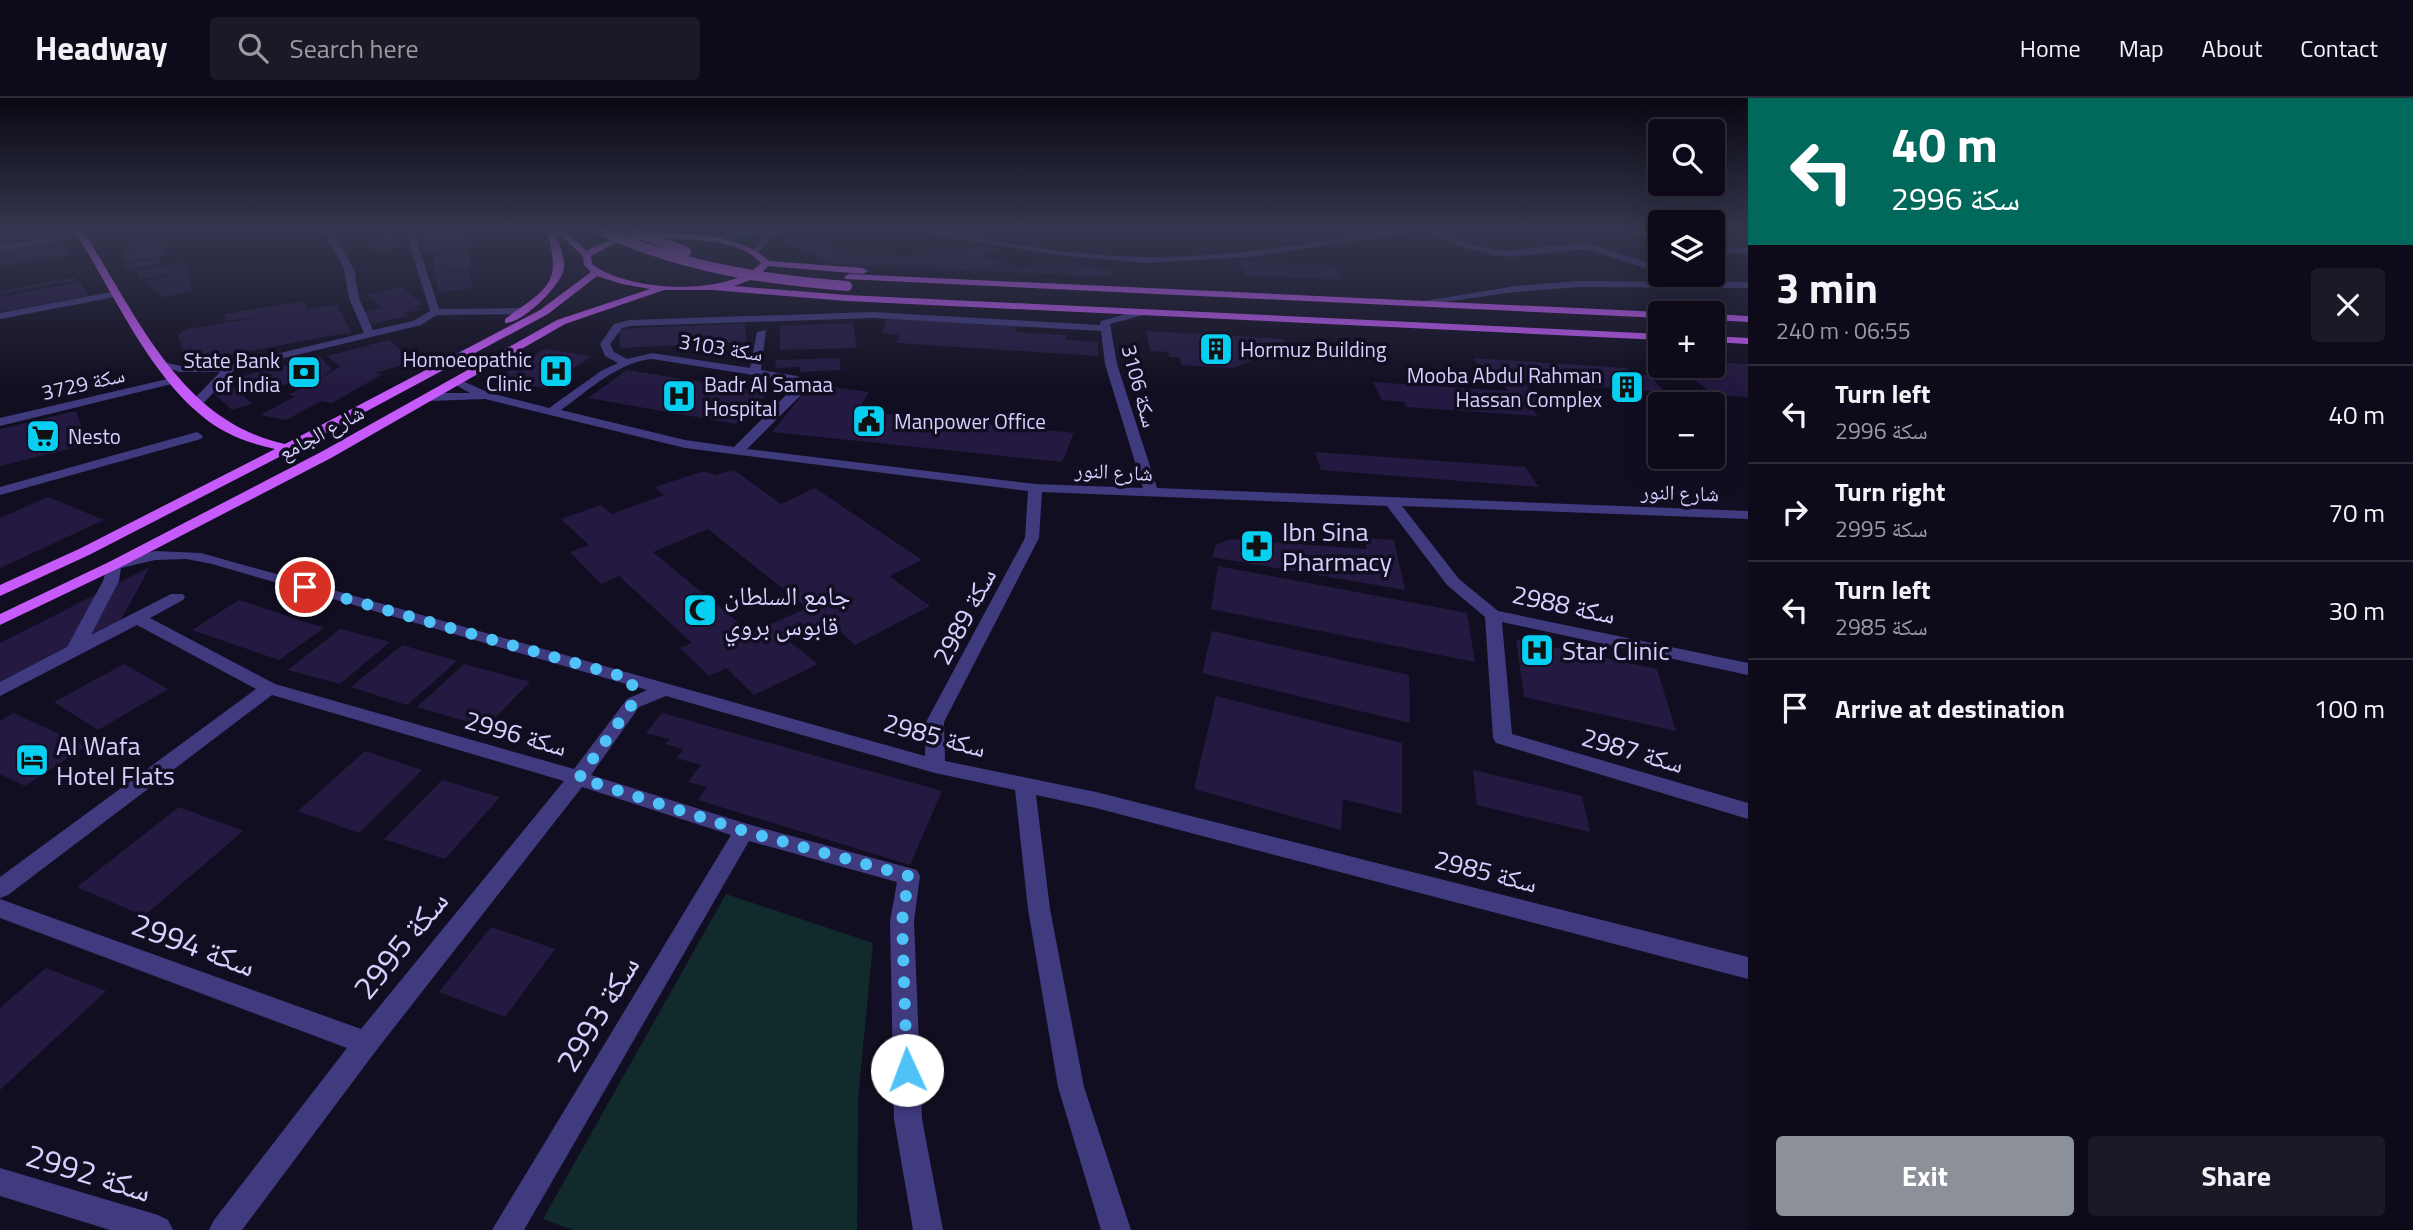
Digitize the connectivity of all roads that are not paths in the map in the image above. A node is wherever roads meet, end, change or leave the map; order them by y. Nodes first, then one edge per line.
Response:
1 (110, 283) edge
2 (351, 283) edge
3 (426, 283) edge
4 (552, 283) edge
5 (582, 283) edge
6 (633, 283) edge
7 (732, 283) edge
8 (880, 283) edge
9 (892, 283) edge
10 (1140, 283) edge
11 (1607, 283) edge
12 (1725, 284) edge
13 (1748, 285) edge
14 (664, 287) junction
15 (713, 287) junction
16 (117, 294) junction
17 (1429, 301) junction
18 (1471, 305) junction
19 (522, 311) junction
20 (435, 312) junction
21 (1143, 312) junction
22 (1648, 314) edge
23 (0, 316) edge
24 (1232, 317) junction
25 (1484, 317) junction
26 (1725, 318) edge
27 (1748, 319) edge
28 (1648, 325) edge
29 (1105, 328) junction
30 (1725, 329) edge
31 (1748, 330) edge
32 (762, 332) dead end
33 (369, 333) junction
34 (1648, 336) edge
35 (1725, 340) edge
36 (1748, 341) edge
37 (472, 348) junction
38 (626, 362) junction
39 (163, 363) junction
40 (230, 368) junction
41 (755, 372) junction
42 (176, 380) junction
43 (458, 382) junction
44 (486, 396) junction
45 (430, 397) junction
46 (197, 403) junction
47 (551, 412) junction
48 (0, 422) edge
49 (197, 436) dead end
50 (288, 449) junction
51 (736, 452) junction
52 (327, 455) junction
53 (1035, 488) junction
54 (0, 491) edge
55 (1152, 494) junction
56 (1392, 502) junction
57 (1748, 515) edge
58 (114, 565) junction
59 (0, 591) edge
60 (177, 597) dead end
61 (1493, 615) junction
62 (137, 618) junction
63 (0, 620) edge
64 (74, 651) junction
65 (1748, 669) edge
66 (270, 688) junction
67 (0, 690) edge
68 (633, 691) junction
69 (1503, 738) joint
70 (935, 766) junction
71 (579, 778) junction
72 (1025, 787) junction
73 (1748, 811) edge
74 (744, 831) junction
75 (0, 890) edge
76 (0, 908) edge
77 (1748, 968) edge
78 (366, 1044) junction
79 (0, 1182) edge
80 (142, 1228) edge
81 (224, 1230) edge
82 (507, 1230) edge
83 (928, 1230) edge
84 (1116, 1230) edge

1 - 16 main road
2 - 33 street
3 - 20 street
4 - 19 main road
5 - 37 main road, شارع الجامع
6 - 14 main road
7 - 15 main road
8 - 25 main road
9 - 18 main road
10 - 17 main road
11 - 17 street
12 - 13 street
14 - 15 main road
14 - 43 main road, شارع الجامع
15 - 21 main road
16 - 23 street
16 - 39 main road
17 - 18 main road
18 - 22 main road
19 - 20 street
19 - 37 main road
20 - 33 street
21 - 24 main road
21 - 29 street, سكة 3106
24 - 25 main road
24 - 34 main road
25 - 28 main road
26 - 27 main road
29 - 38 street, سكة 3106
29 - 55 street, سكة 3106
30 - 31 main road
32 - 41 street
33 - 40 street
35 - 36 main road
37 - 50 main road, شارع الجامع
38 - 41 street, سكة 3103
38 - 47 street, سكة 3103
39 - 40 street
39 - 42 main road
40 - 46 street
41 - 51 street, سكة 3103
42 - 46 main road
42 - 48 street, سكة 3729
43 - 44 street, شارع النور
43 - 45 main road, شارع الجامع
44 - 45 street, شارع النور
44 - 47 street, شارع النور
45 - 52 main road, شارع الجامع
46 - 50 main road
47 - 51 street, شارع النور
49 - 54 street
50 - 52 main road
50 - 59 main road, شارع الجامع
51 - 53 street, شارع النور
52 - 58 main road, شارع الجامع
53 - 55 street, شارع النور
53 - 70 street, سكة 2989
55 - 56 street, شارع النور
56 - 57 street, شارع النور
56 - 61 street, سكة 2988
58 - 63 main road, شارع الجامع
58 - 64 street
58 - 68 street
60 - 62 street
61 - 65 street, سكة 2988
61 - 69 street, سكة 2988
62 - 64 street
62 - 66 street, سكة 2996
64 - 67 street
66 - 71 street, سكة 2996
66 - 75 street
68 - 70 street, سكة 2985
68 - 71 street, سكة 2995
69 - 73 street, سكة 2987
70 - 72 street, سكة 2985
71 - 74 street, سكة 2996
71 - 78 street, سكة 2995
72 - 77 street, سكة 2985
72 - 84 street
74 - 82 street, سكة 2993
74 - 83 street, سكة 2996
76 - 78 street, سكة 2994
78 - 81 street, سكة 2995
79 - 80 street, سكة 2992

